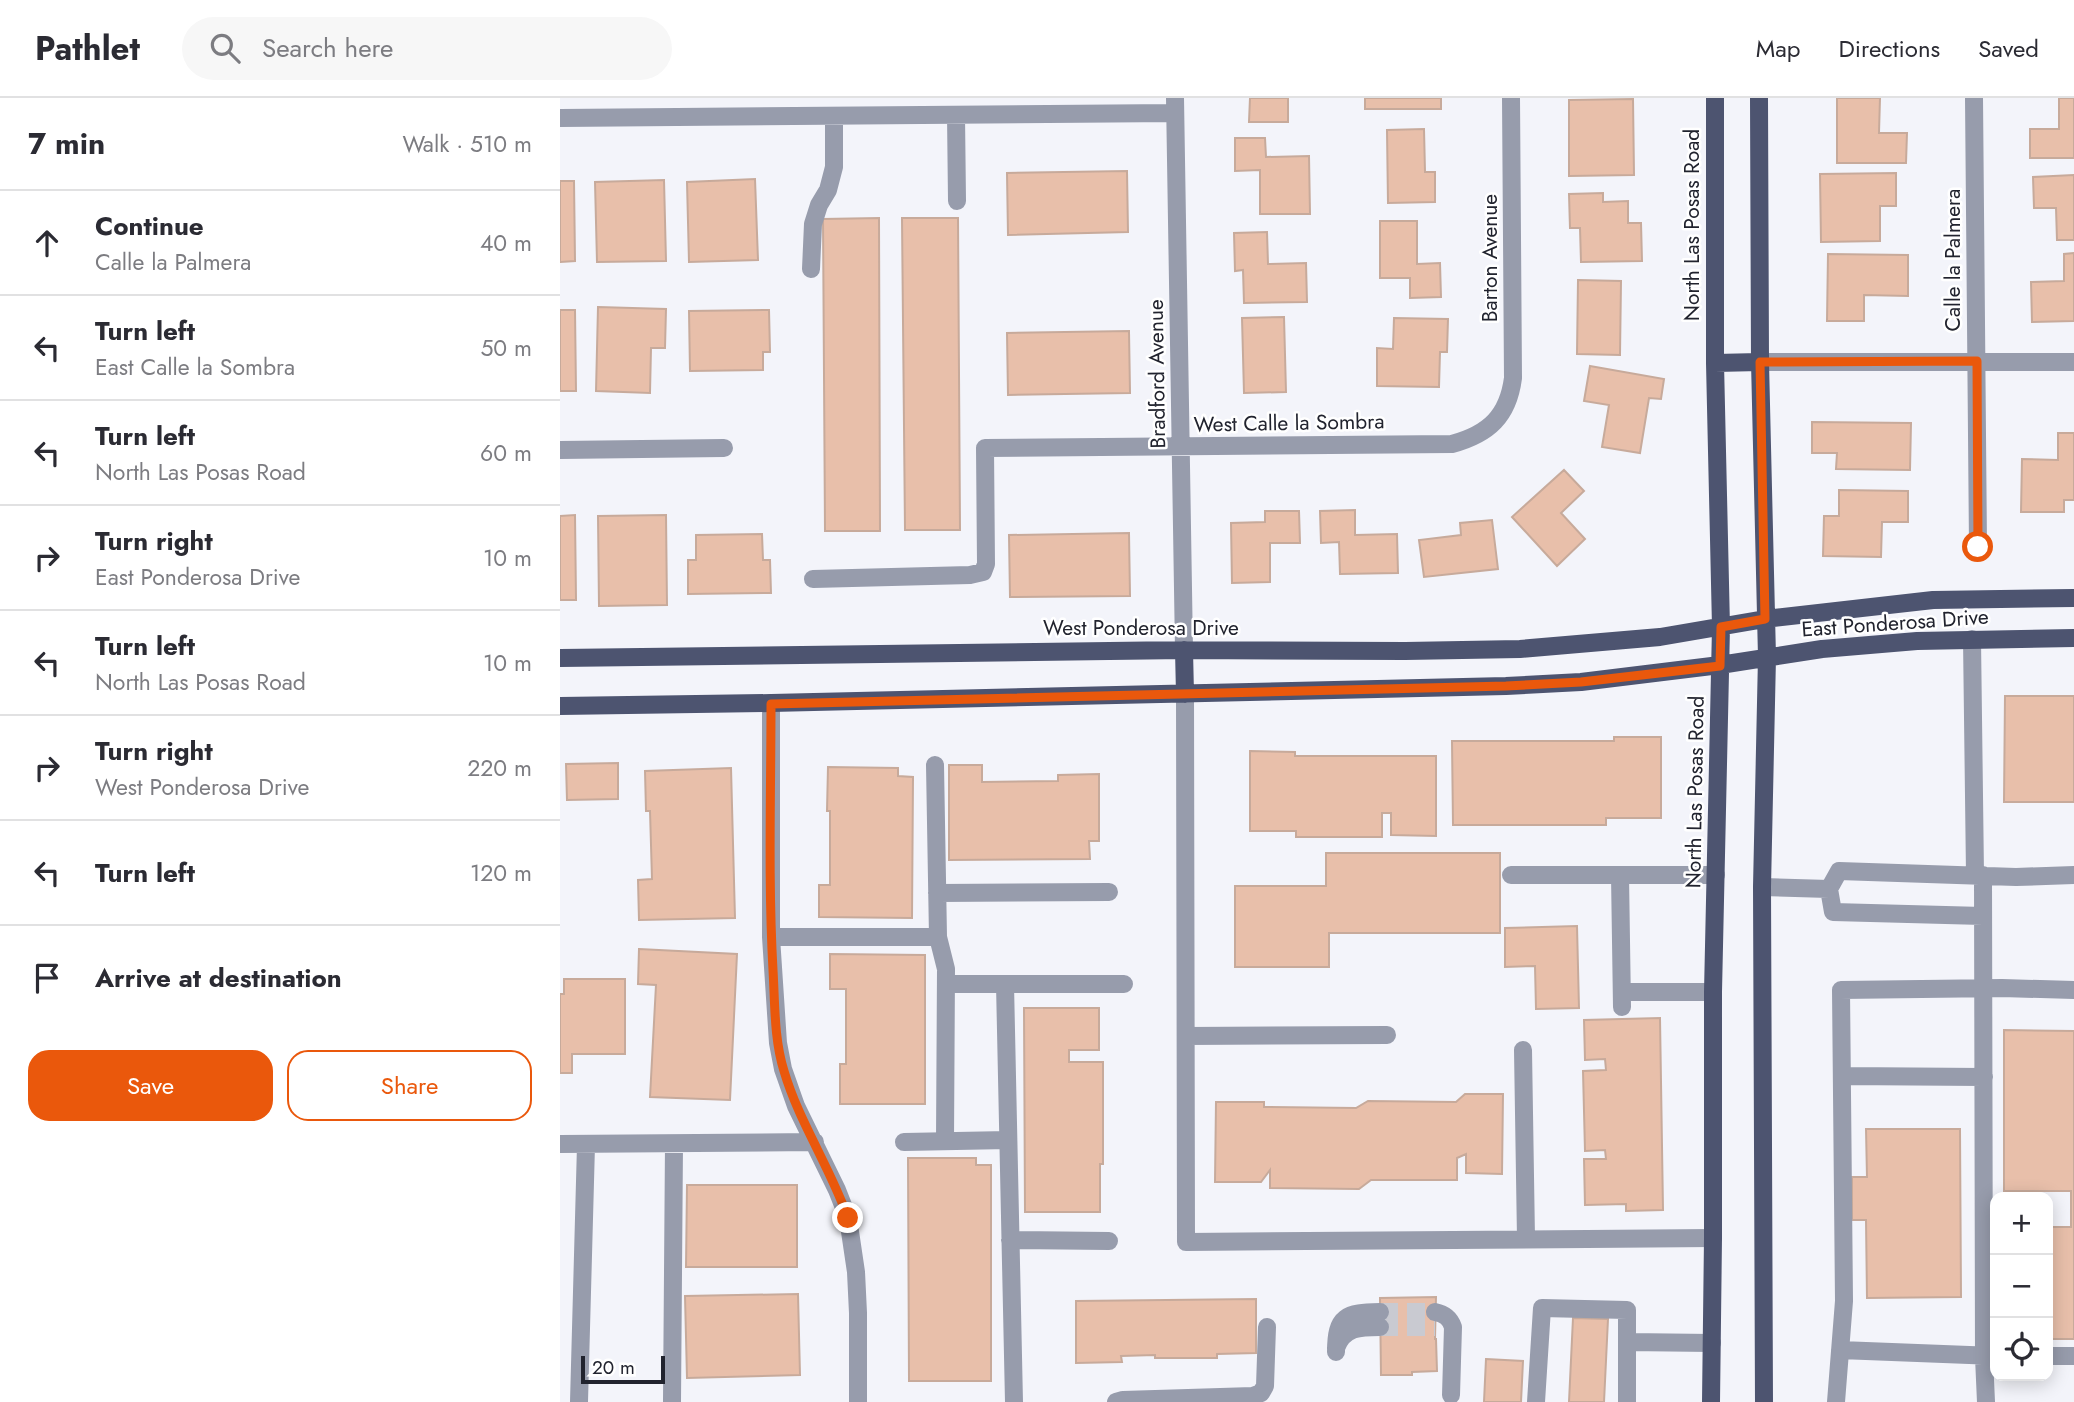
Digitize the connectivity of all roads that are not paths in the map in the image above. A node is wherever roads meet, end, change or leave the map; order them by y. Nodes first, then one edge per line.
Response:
1 (1511, 98) edge
2 (1715, 98) edge
3 (1759, 98) edge
4 (1975, 98) edge
5 (1175, 106) edge
6 (956, 115) junction
7 (834, 116) junction
8 (560, 118) edge
9 (957, 201) dead end
10 (811, 268) dead end
11 (1977, 361) junction
12 (1760, 362) junction
13 (2074, 362) edge
14 (1715, 363) junction
15 (1500, 415) joint
16 (1181, 447) junction
17 (724, 448) dead end
18 (560, 450) edge
19 (1978, 547) dead end
20 (813, 579) dead end
21 (2074, 598) edge
22 (1765, 619) junction
23 (1721, 627) junction
24 (2074, 638) edge
25 (1972, 639) junction
26 (1184, 650) junction
27 (560, 657) edge
28 (1767, 657) junction
29 (1720, 666) junction
30 (1185, 694) junction
31 (771, 704) junction
32 (560, 706) edge
33 (935, 765) dead end
34 (1979, 874) junction
35 (1511, 875) dead end
36 (1620, 875) junction
37 (1716, 875) junction
38 (2074, 875) edge
39 (1762, 887) junction
40 (1829, 889) junction
41 (1110, 892) dead end
42 (937, 894) junction
43 (1983, 916) junction
44 (771, 937) junction
45 (938, 937) junction
46 (1005, 984) junction
47 (1124, 984) dead end
48 (946, 985) junction
49 (1983, 988) junction
50 (2074, 990) edge
51 (1713, 992) junction
52 (1387, 1035) dead end
53 (1186, 1036) junction
54 (1523, 1050) dead end
55 (1842, 1076) junction
56 (1984, 1077) junction
57 (1008, 1140) junction
58 (945, 1141) junction
59 (815, 1142) junction
60 (904, 1142) dead end
61 (560, 1144) edge
62 (674, 1144) junction
63 (586, 1145) junction
64 (1713, 1238) junction
65 (1526, 1239) junction
66 (1010, 1240) junction
67 (1110, 1241) dead end
68 (1380, 1320) tunnel mouth
69 (1435, 1320) tunnel mouth
70 (1266, 1327) dead end
71 (1628, 1342) junction
72 (1712, 1343) junction
73 (1840, 1349) junction
74 (1336, 1352) dead end
75 (2053, 1356) edge
76 (2074, 1356) edge
77 (1990, 1357) edge
78 (1451, 1395) dead end
79 (579, 1402) edge
80 (672, 1402) edge
81 (859, 1402) edge
82 (1014, 1402) edge
83 (1116, 1402) edge
84 (1536, 1402) edge
85 (1627, 1402) edge
86 (1711, 1402) edge
87 (1764, 1402) edge
88 (1836, 1402) edge
89 (1986, 1402) edge

1 - 15 street, Barton Avenue
2 - 14 main road, North Las Posas Road
3 - 12 main road
4 - 11 street, Calle la Palmera
5 - 6 street
5 - 16 street, Bradford Avenue
6 - 7 street
6 - 9 street
7 - 8 street
7 - 10 street
11 - 12 street
11 - 13 street
11 - 19 street, Calle la Palmera
12 - 14 main road
12 - 22 main road
14 - 23 main road, North Las Posas Road
15 - 16 street, West Calle la Sombra
16 - 20 street, West Calle la Sombra
16 - 26 street, Bradford Avenue
17 - 18 street
21 - 22 main road, East Ponderosa Drive
22 - 23 main road, East Ponderosa Drive
22 - 28 main road
23 - 26 main road, West Ponderosa Drive
23 - 29 main road, North Las Posas Road
24 - 25 main road, East Ponderosa Drive
25 - 28 main road, East Ponderosa Drive
25 - 34 street
26 - 27 main road, West Ponderosa Drive
26 - 30 main road
28 - 29 main road, East Ponderosa Drive
28 - 39 main road
29 - 30 main road
29 - 37 main road, North Las Posas Road
30 - 31 main road
30 - 53 street
31 - 32 main road
31 - 44 street
33 - 42 street
34 - 38 street
34 - 40 street
34 - 43 street
35 - 36 street
36 - 37 street
36 - 51 street
37 - 51 main road, North Las Posas Road
39 - 40 street
39 - 87 main road
40 - 43 street
41 - 42 street
42 - 45 street
43 - 49 street
44 - 45 street
44 - 59 street
45 - 48 street
46 - 47 street
46 - 48 street
46 - 57 street
48 - 58 street
49 - 50 street
49 - 55 street
49 - 56 street
51 - 64 main road, North Las Posas Road
52 - 53 street
53 - 65 street
54 - 65 street
55 - 56 street
55 - 73 street
56 - 77 street
57 - 58 street
57 - 66 street
58 - 60 street
59 - 62 street
59 - 81 street
61 - 63 street
62 - 63 street
62 - 80 street
63 - 79 street
64 - 65 street
64 - 72 main road, North Las Posas Road
66 - 67 street
66 - 82 street
68 - 74 street
69 - 78 street
70 - 83 street
71 - 72 street
71 - 84 street
71 - 85 street
72 - 86 main road, North Las Posas Road
73 - 77 street
73 - 88 street
75 - 76 street
77 - 89 street

